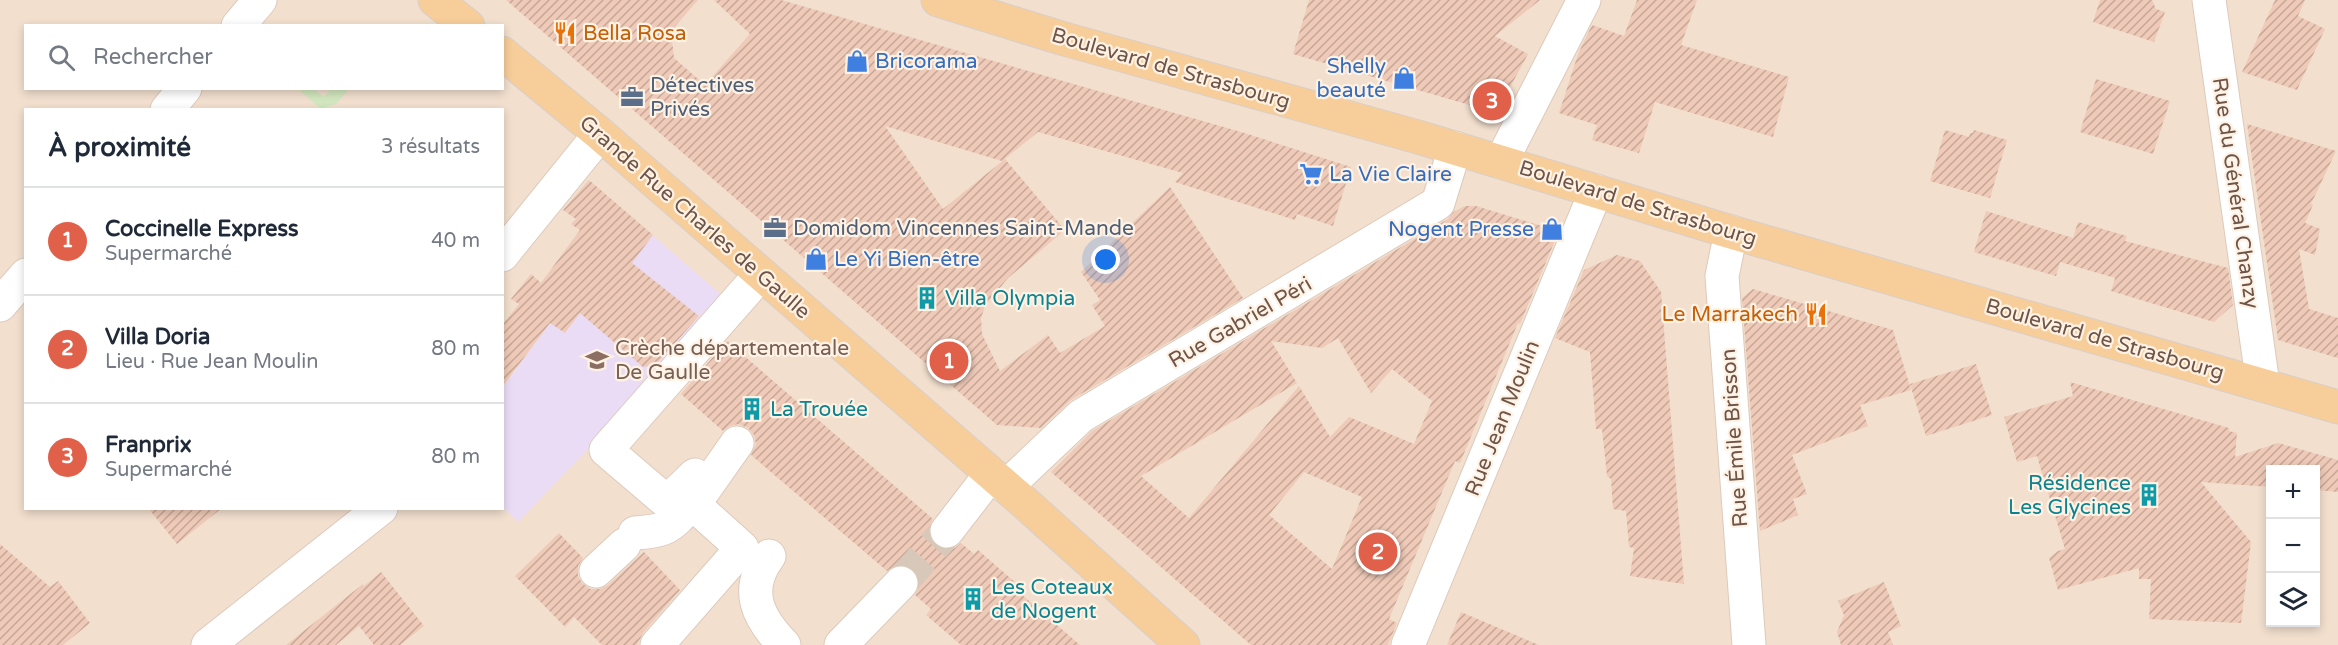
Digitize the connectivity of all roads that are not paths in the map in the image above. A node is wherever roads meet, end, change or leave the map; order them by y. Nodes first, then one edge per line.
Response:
1 (260, 0) edge
2 (938, 0) edge
3 (1584, 0) edge
4 (2209, 0) edge
5 (992, 9) edge
6 (240, 24) edge
7 (504, 55) edge
8 (183, 90) edge
9 (169, 108) edge
10 (600, 134) junction
11 (1455, 148) junction
12 (1501, 162) junction
13 (1596, 191) junction
14 (1731, 232) junction
15 (504, 253) edge
16 (761, 274) junction
17 (24, 278) edge
18 (0, 305) edge
19 (2263, 385) junction
20 (2338, 407) edge
21 (737, 443) dead end
22 (998, 480) junction
23 (696, 492) junction
24 (378, 510) edge
25 (946, 531) tunnel mouth
26 (770, 556) dead end
27 (596, 572) dead end
28 (901, 583) tunnel mouth
29 (208, 645) edge
30 (657, 645) edge
31 (784, 645) edge
32 (841, 645) edge
33 (1183, 645) edge
34 (1408, 645) edge
35 (1749, 645) edge

1 - 6 street
2 - 5 main road, Boulevard de Strasbourg
3 - 12 street
4 - 19 street, Rue du Général Chanzy
5 - 11 main road, Boulevard de Strasbourg
7 - 10 main road, Grande Rue Charles de Gaulle
8 - 9 street
10 - 15 street
10 - 16 main road, Grande Rue Charles de Gaulle
11 - 12 main road, Boulevard de Strasbourg
11 - 22 street, Rue Gabriel Péri
12 - 13 main road, Boulevard de Strasbourg
13 - 14 main road, Boulevard de Strasbourg
13 - 34 street, Rue Jean Moulin
14 - 19 main road, Boulevard de Strasbourg
14 - 35 street, Rue Émile Brisson
16 - 22 main road, Grande Rue Charles de Gaulle
16 - 23 street
17 - 18 street
19 - 20 main road, Boulevard de Strasbourg
21 - 23 street
22 - 25 street, Rue Gabriel Péri
22 - 33 main road, Grande Rue Charles de Gaulle
23 - 27 street
23 - 30 street
24 - 29 street
26 - 31 street
28 - 32 street

